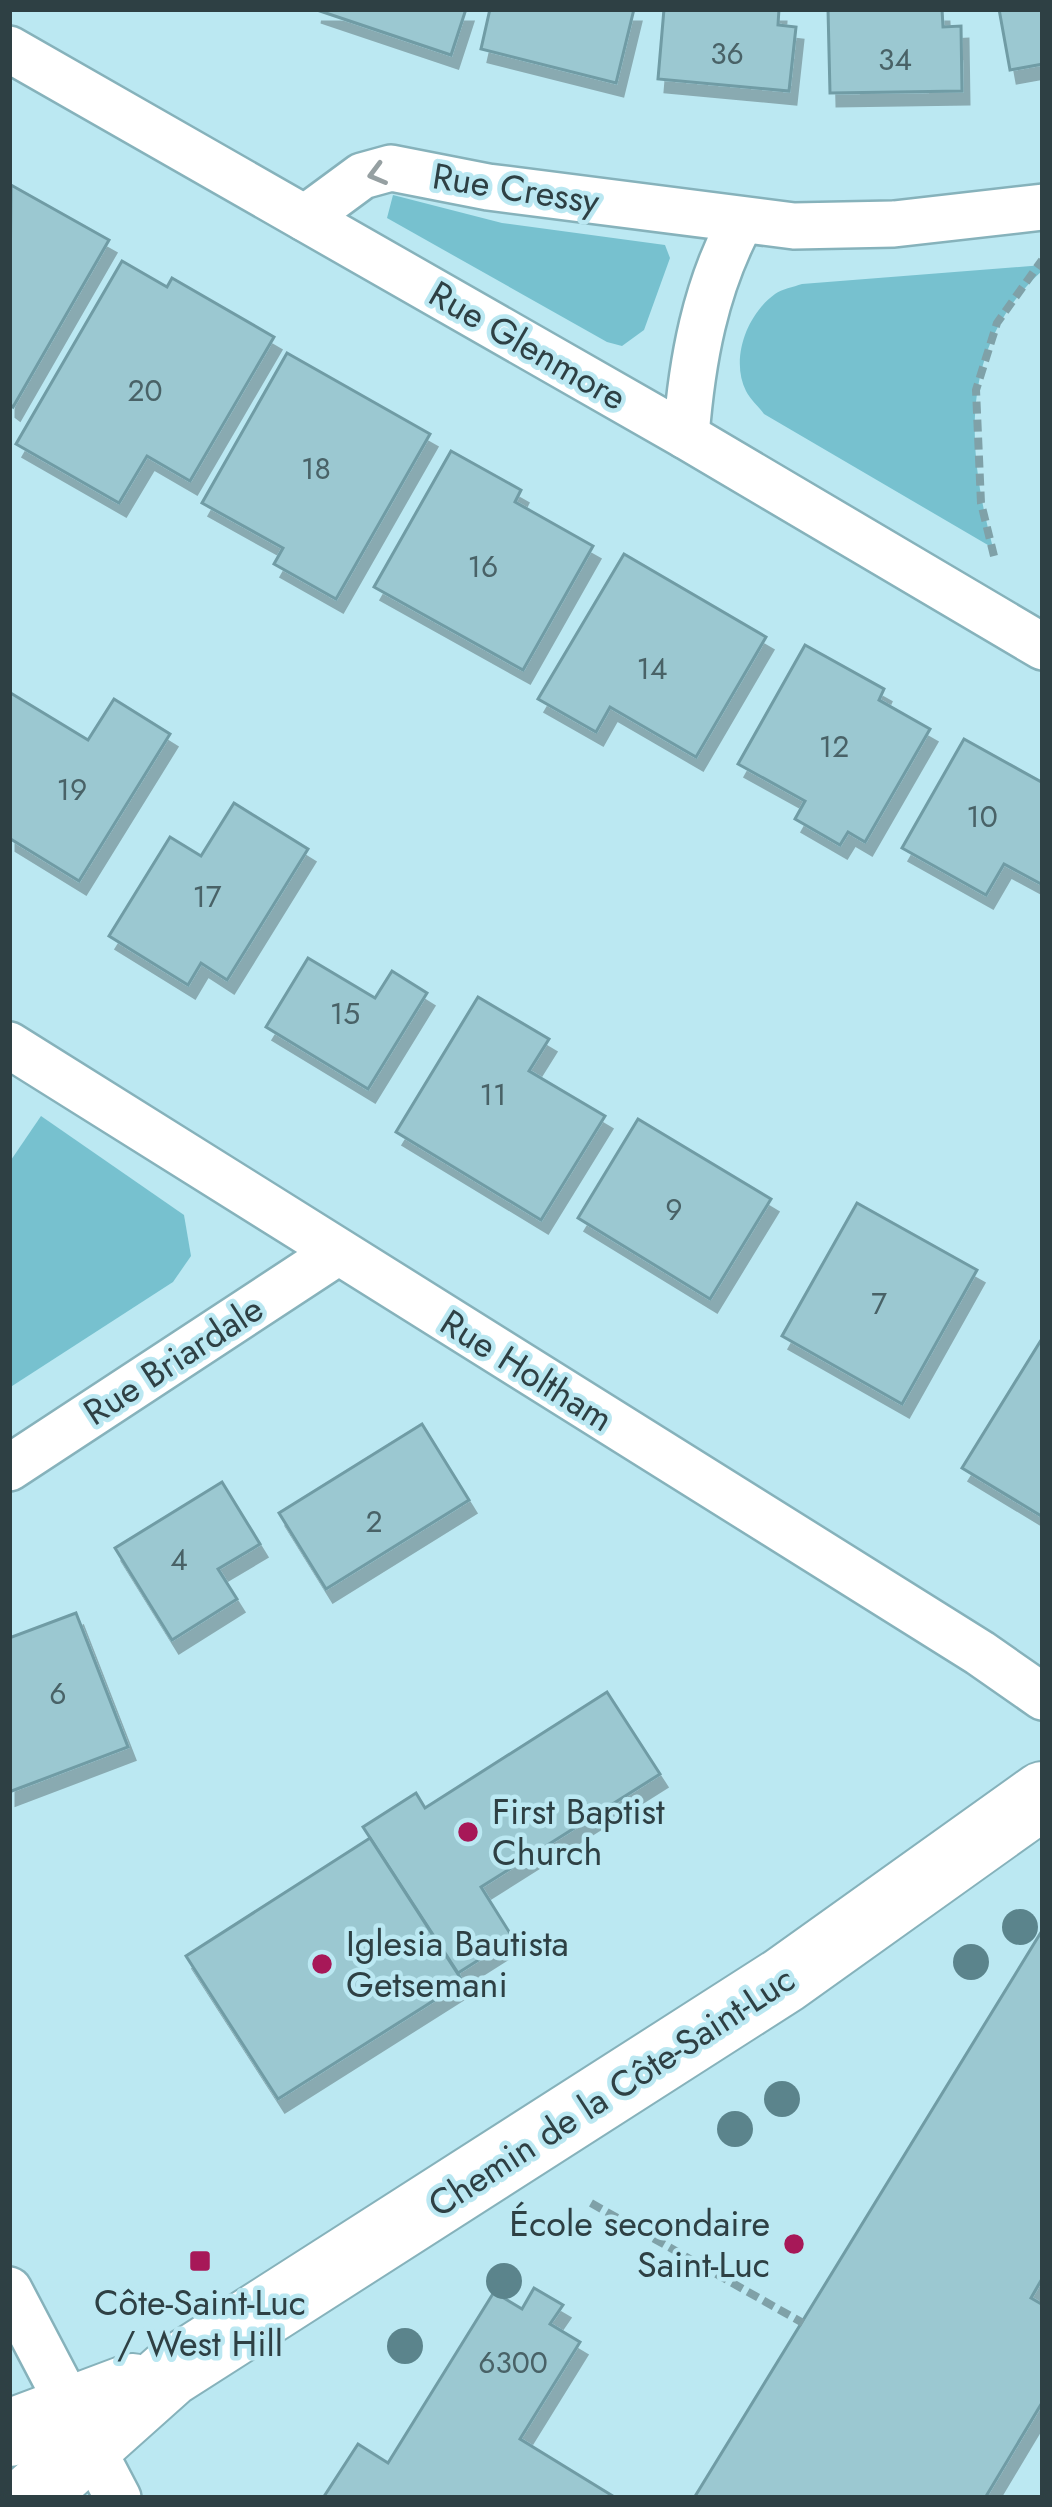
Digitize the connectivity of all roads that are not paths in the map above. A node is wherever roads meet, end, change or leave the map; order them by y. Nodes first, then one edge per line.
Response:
1 (9, 49) edge
2 (1043, 207) edge
3 (305, 218) junction
4 (741, 220) junction
5 (686, 436) junction
6 (1043, 647) edge
7 (9, 1045) edge
8 (338, 1252) junction
9 (9, 1468) edge
10 (1043, 1697) edge
11 (1043, 1795) edge
12 (9, 2290) edge
13 (9, 2433) edge
14 (94, 2450) edge
15 (29, 2498) edge

1 - 3 street, Rue Glenmore
2 - 4 street, Rue Cressy
4 -> 3 street, Rue Cressy
3 - 5 street, Rue Glenmore
4 - 5 street
5 - 6 street, Rue Glenmore
7 - 8 street, Rue Holtham
8 - 9 street, Rue Briardale
8 - 10 street, Rue Holtham
11 - 14 main road, Chemin de la Côte-Saint-Luc
12 - 14 street
13 - 14 main road, Chemin de la Côte-Saint-Luc
14 - 15 main road, Chemin de la Côte-Saint-Luc

